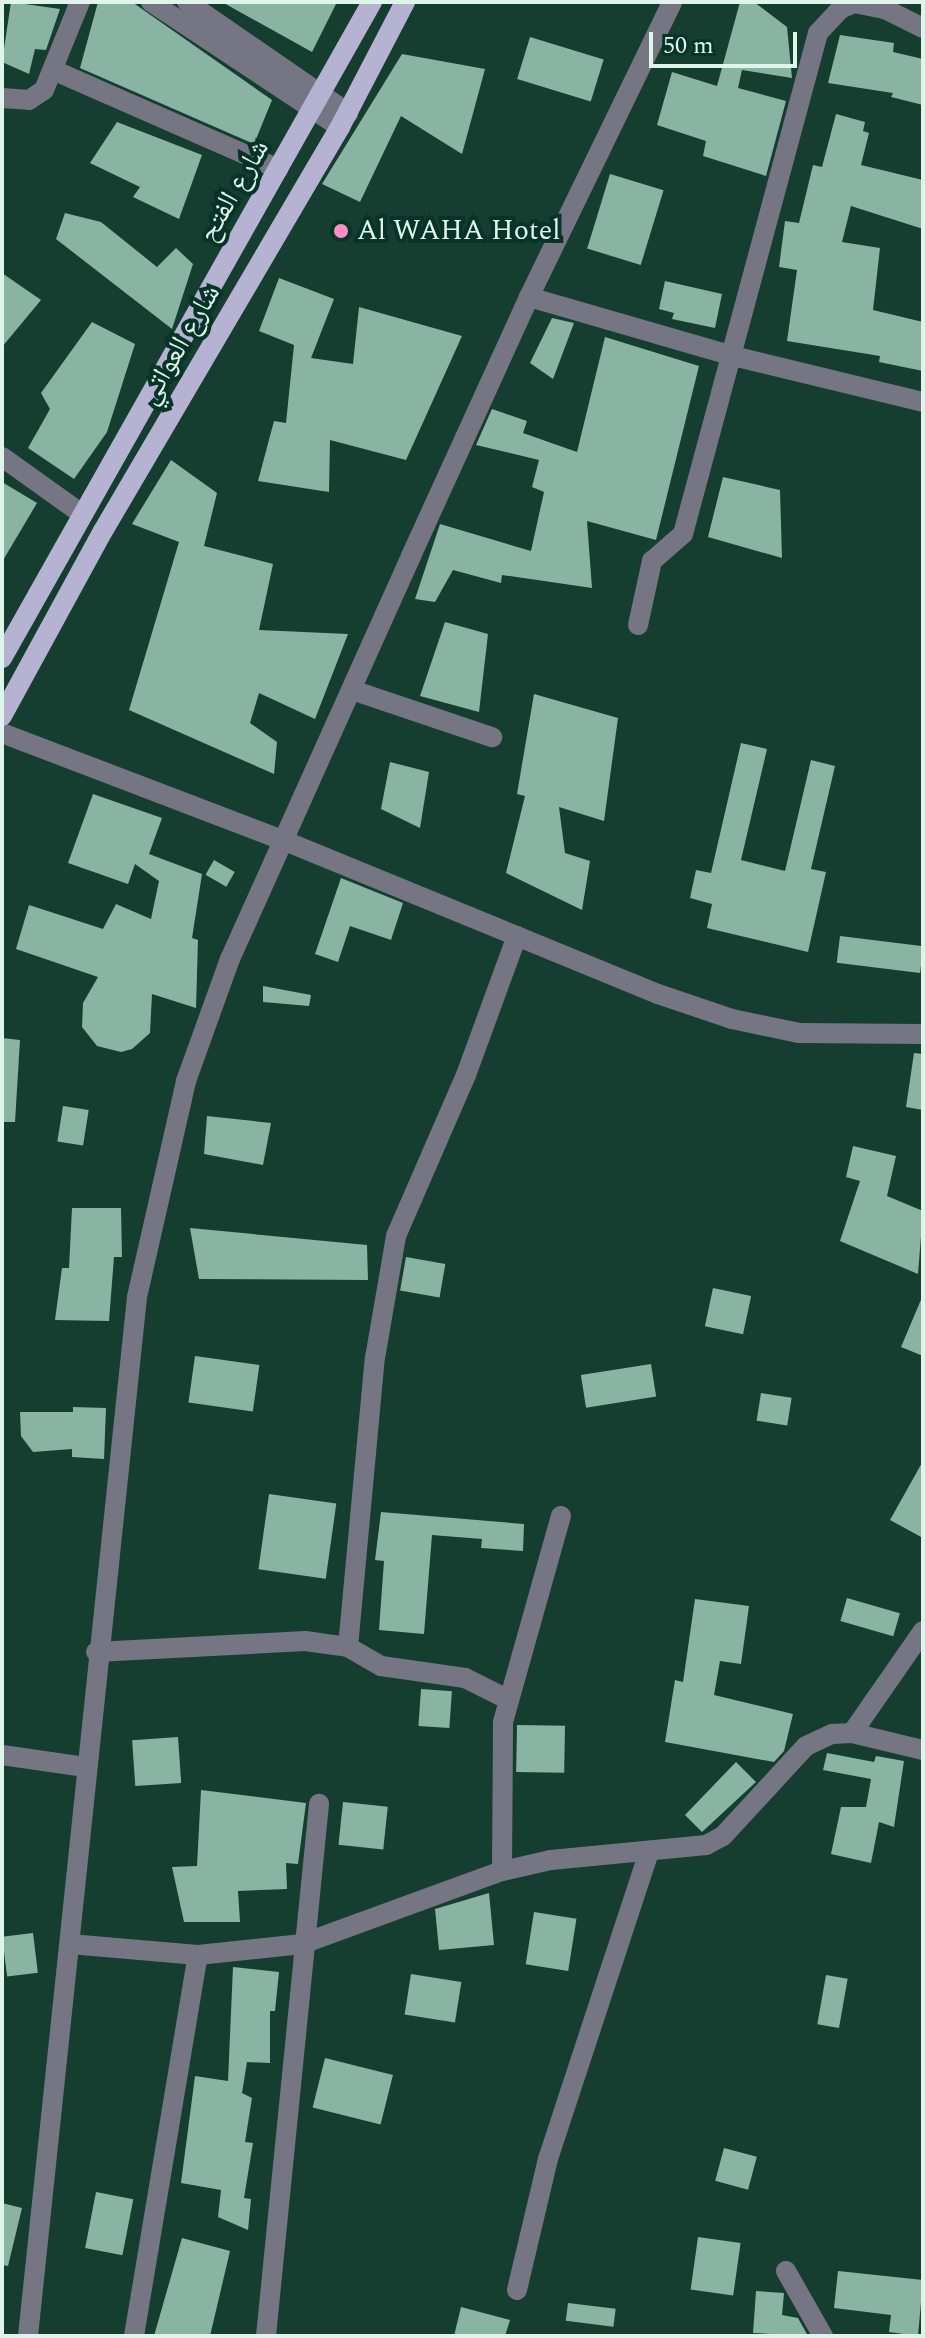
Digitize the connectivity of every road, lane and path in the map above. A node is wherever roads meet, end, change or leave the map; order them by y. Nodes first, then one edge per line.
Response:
1 (80, 2) edge
2 (151, 2) edge
3 (187, 2) edge
4 (372, 2) edge
5 (405, 2) edge
6 (672, 2) edge
7 (824, 10) edge
8 (923, 28) edge
9 (53, 70) junction
10 (2, 98) edge
11 (317, 102) junction
12 (344, 120) junction
13 (278, 169) junction
14 (529, 297) junction
15 (733, 356) junction
16 (923, 402) edge
17 (2, 457) edge
18 (82, 514) junction
19 (638, 625) dead end
20 (2, 658) edge
21 (352, 690) junction
22 (2, 716) edge
23 (2, 733) edge
24 (492, 737) dead end
25 (285, 841) junction
26 (517, 936) junction
27 (923, 1034) edge
28 (561, 1516) dead end
29 (923, 1631) edge
30 (348, 1647) junction
31 (96, 1652) junction
32 (507, 1699) junction
33 (852, 1733) junction
34 (923, 1750) edge
35 (2, 1755) edge
36 (85, 1767) junction
37 (319, 1804) dead end
38 (648, 1854) junction
39 (502, 1871) junction
40 (70, 1944) junction
41 (302, 1944) junction
42 (198, 1955) junction
43 (786, 2271) dead end
44 (517, 2290) dead end
45 (28, 2336) edge
46 (134, 2336) edge
47 (266, 2336) edge
48 (823, 2336) edge

1 - 9 street
2 - 11 street
3 - 11 street
4 - 11 main road, شارع الفتح
5 - 12 main road, شارع العواتي
6 - 14 street
7 - 8 street
7 - 15 street
9 - 10 street
9 - 13 street
11 - 12 street
11 - 13 main road, شارع الفتح
12 - 22 main road, شارع العواتي
13 - 18 main road, شارع الفتح
14 - 15 street
14 - 21 street
15 - 16 street
15 - 19 street
17 - 18 street
18 - 20 main road, شارع الفتح
21 - 24 street
21 - 25 street
23 - 25 street
25 - 26 street
25 - 31 street
26 - 27 street
26 - 30 street
28 - 32 street
29 - 33 street
30 - 31 street
30 - 32 street
31 - 36 street
32 - 39 street
33 - 34 street
33 - 38 street
35 - 36 street
36 - 40 street
37 - 41 street
38 - 39 street
38 - 44 street
39 - 41 street
40 - 42 street
40 - 45 street
41 - 42 street
41 - 47 street
42 - 46 street
43 - 48 street

